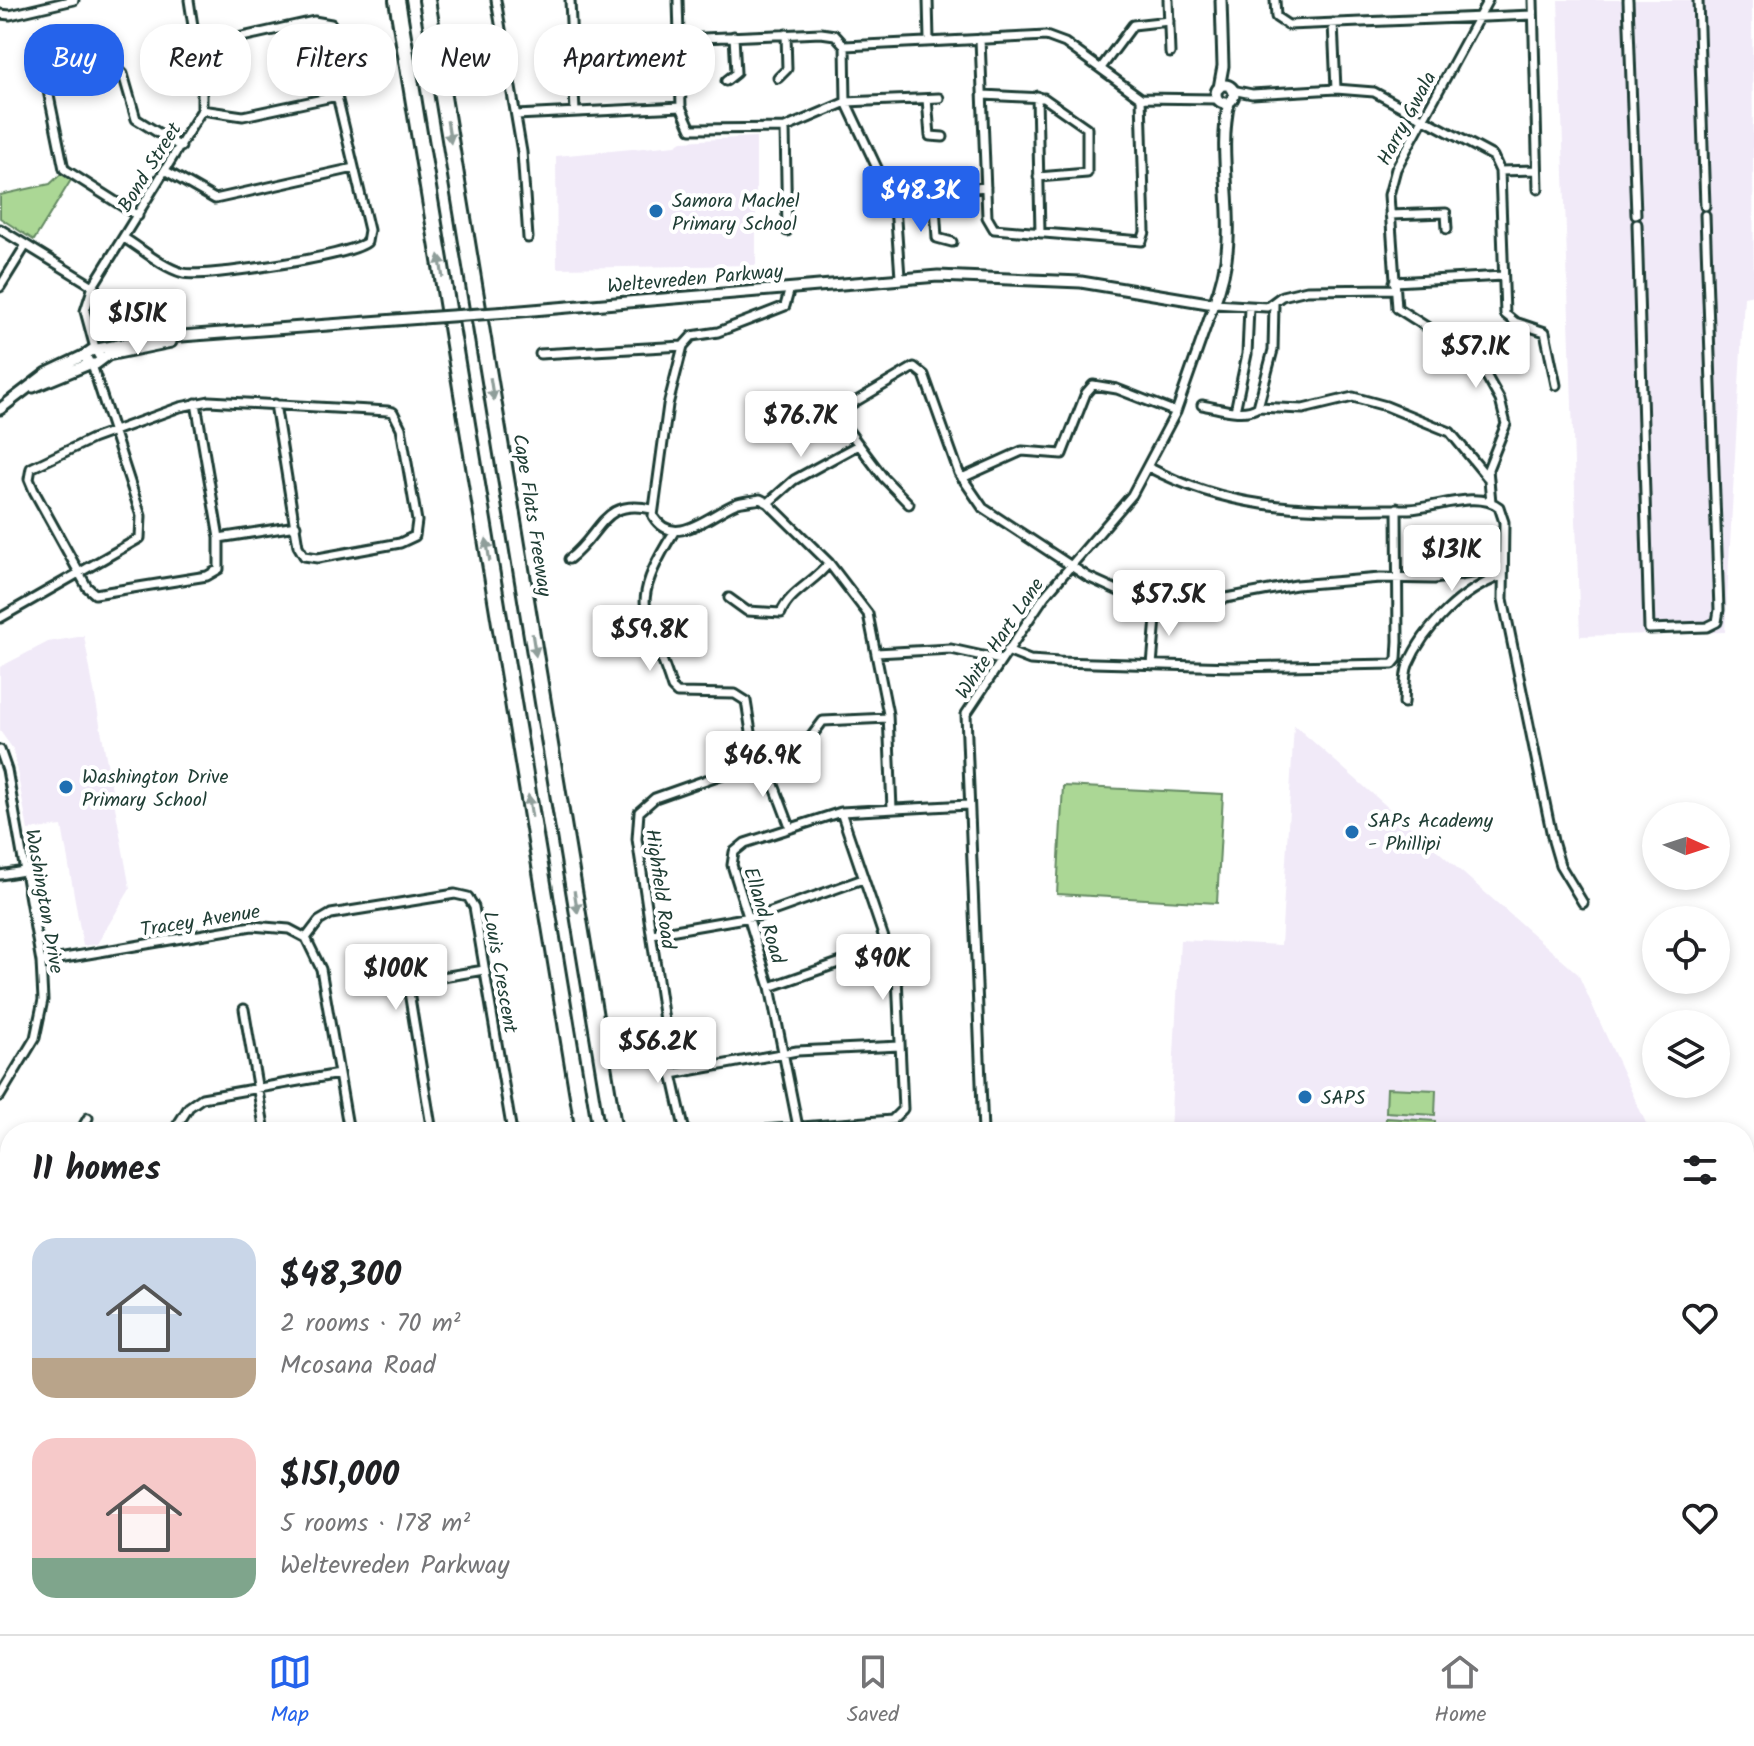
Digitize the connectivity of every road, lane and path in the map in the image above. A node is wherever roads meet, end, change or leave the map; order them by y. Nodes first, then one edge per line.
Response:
1 (74, 0) edge
2 (189, 0) edge
3 (397, 0) edge
4 (427, 0) edge
5 (496, 0) edge
6 (570, 0) edge
7 (678, 0) edge
8 (928, 0) edge
9 (1168, 0) edge
10 (1221, 0) edge
11 (1275, 0) edge
12 (1488, 0) edge
13 (1533, 0) edge
14 (1628, 0) edge
15 (1698, 0) edge
16 (54, 2) edge
17 (0, 14) edge
18 (1533, 15) junction
19 (1480, 16) junction
20 (1169, 21) junction
21 (1333, 23) junction
22 (193, 24) edge
23 (308, 24) edge
24 (330, 24) edge
25 (571, 24) edge
26 (679, 24) edge
27 (786, 34) junction
28 (734, 36) junction
29 (715, 37) edge
30 (980, 39) junction
31 (929, 40) junction
32 (845, 46) junction
33 (1170, 53) dead end
34 (1101, 68) junction
35 (778, 78) dead end
36 (726, 81) dead end
37 (1336, 89) junction
38 (983, 95) junction
39 (1224, 95) junction
40 (201, 96) edge
41 (337, 96) joint
42 (574, 96) edge
43 (681, 96) edge
44 (1037, 96) junction
45 (939, 98) dead end
46 (1141, 98) junction
47 (927, 99) junction
48 (846, 102) junction
49 (681, 107) junction
50 (202, 110) junction
51 (575, 112) junction
52 (516, 115) junction
53 (1425, 117) junction
54 (785, 128) junction
55 (943, 137) dead end
56 (181, 147) junction
57 (354, 168) junction
58 (1537, 170) junction
59 (166, 171) junction
60 (1500, 171) junction
61 (1038, 177) junction
62 (986, 187) junction
63 (1538, 189) dead end
64 (934, 190) junction
65 (892, 195) junction
66 (1390, 215) junction
67 (138, 216) junction
68 (0, 229) edge
69 (1447, 229) dead end
70 (787, 231) dead end
71 (1040, 233) junction
72 (124, 238) junction
73 (528, 238) dead end
74 (952, 242) dead end
75 (26, 245) junction
76 (1503, 276) junction
77 (900, 277) junction
78 (1394, 285) junction
79 (93, 286) junction
80 (0, 287) edge
81 (790, 288) junction
82 (1214, 304) junction
83 (1274, 304) junction
84 (1249, 307) junction
85 (683, 346) junction
86 (540, 354) dead end
87 (93, 355) junction
88 (1556, 385) dead end
89 (196, 403) junction
90 (275, 404) junction
91 (1202, 405) dead end
92 (1258, 407) junction
93 (0, 409) edge
94 (1235, 411) junction
95 (1176, 412) junction
96 (115, 431) junction
97 (858, 445) junction
98 (1148, 467) junction
99 (1487, 477) junction
100 (962, 478) junction
101 (1491, 502) junction
102 (768, 503) junction
103 (909, 504) dead end
104 (1397, 508) junction
105 (652, 509) junction
106 (296, 526) junction
107 (674, 532) junction
108 (219, 538) junction
109 (569, 559) dead end
110 (829, 563) junction
111 (1071, 567) junction
112 (1502, 572) junction
113 (79, 573) junction
114 (1398, 577) junction
115 (729, 598) dead end
116 (1157, 607) junction
117 (0, 618) edge
118 (1007, 651) junction
119 (876, 653) junction
120 (1001, 660) junction
121 (1393, 664) junction
122 (1152, 665) junction
123 (1407, 667) junction
124 (1404, 703) dead end
125 (888, 721) junction
126 (0, 750) edge
127 (761, 762) junction
128 (968, 805) junction
129 (892, 809) junction
130 (841, 812) junction
131 (790, 827) junction
132 (24, 871) junction
133 (0, 875) edge
134 (863, 879) junction
135 (1583, 903) dead end
136 (749, 918) junction
137 (652, 934) junction
138 (306, 938) junction
139 (887, 946) junction
140 (41, 962) junction
141 (484, 970) junction
142 (770, 987) junction
143 (244, 1009) dead end
144 (900, 1046) junction
145 (783, 1053) junction
146 (339, 1074) junction
147 (672, 1074) junction
148 (258, 1088) junction
149 (0, 1096) edge
150 (88, 1118) dead end
151 (86, 1122) edge
152 (180, 1122) edge
153 (263, 1122) edge
154 (347, 1122) edge
155 (430, 1122) edge
156 (510, 1122) edge
157 (582, 1122) edge
158 (612, 1122) edge
159 (683, 1122) edge
160 (797, 1122) edge
161 (861, 1122) edge
162 (983, 1122) edge

1 - 16 street
2 - 22 street, Bond Street
157 -> 3 highway
4 -> 158 highway, Cape Flats Freeway
5 - 52 street
6 - 25 street
7 - 26 street
8 - 31 street
9 - 20 street
10 - 39 street
11 - 21 street
12 - 19 street, Harry Gwala
13 - 18 street
14 - 15 street
16 - 17 street
18 - 19 street
18 - 58 street
19 - 21 street
19 - 53 street, Harry Gwala
20 - 33 street
20 - 34 street
21 - 37 street
23 - 24 street
27 - 28 street
27 - 32 street
27 - 35 street
28 - 29 street
28 - 36 street
30 - 31 street
30 - 34 street
30 - 38 street
31 - 32 street
32 - 48 street
34 - 46 street
37 - 39 street
37 - 53 street
38 - 44 street
38 - 62 street
39 - 46 street
39 - 82 street
40 - 50 street, Bond Street
41 - 50 street
41 - 57 street
42 - 51 street
43 - 49 street
44 - 61 street
44 - 61 street
45 - 47 street
46 - 71 street
47 - 48 street
47 - 55 street
48 - 54 street
48 - 65 street
49 - 51 street
49 - 54 street
50 - 56 street, Bond Street
51 - 52 street
52 - 73 street
53 - 60 street
53 - 66 street, Harry Gwala
54 - 70 street
56 - 59 street, Bond Street
56 - 67 street
57 - 59 street
57 - 72 street
58 - 60 street
58 - 63 street
59 - 67 street, Bond Street
60 - 76 street
61 - 71 street
62 - 64 street
62 - 71 street
64 - 65 street
64 - 74 street
65 - 77 street
66 - 69 street
66 - 78 street, Harry Gwala
67 - 72 street, Bond Street
68 - 75 street
72 - 79 street, Bond Street
75 - 79 street
75 - 80 street
76 - 78 street
76 - 88 street
77 - 81 street, Weltevreden Parkway
77 - 82 street, Weltevreden Parkway
78 - 83 street
78 - 99 street, Harry Gwala
79 - 87 street, Bond Street
81 - 85 street
81 - 87 street, Weltevreden Parkway, bridge
82 - 84 street
82 - 95 street, White Hart Lane
83 - 84 street
83 - 92 street
84 - 94 street
85 - 86 street
85 - 105 street
87 - 93 street, Weltevreden Parkway
87 - 96 street, Bond Street
89 - 90 street
89 - 96 street
89 - 108 street
90 - 106 street
90 - 106 street
91 - 94 street
92 - 94 street
92 - 99 street
95 - 98 street, White Hart Lane
95 - 100 street
96 - 113 street
96 - 113 street
97 - 100 street
97 - 102 street
97 - 103 street
98 - 104 street
98 - 111 street, White Hart Lane
99 - 101 street
100 - 111 street
101 - 104 street
101 - 112 street
102 - 107 street
102 - 110 street
104 - 114 street
105 - 107 street
105 - 109 street
106 - 108 street
107 - 127 street
108 - 113 street
110 - 115 street
110 - 119 street
111 - 116 street
111 - 118 street, White Hart Lane
112 - 114 street
112 - 123 street
112 - 135 street
113 - 117 street
114 - 116 street
114 - 121 street
116 - 122 street
118 - 120 street, White Hart Lane
118 - 122 street
119 - 120 street
119 - 125 street
120 - 128 street, White Hart Lane
121 - 122 street
121 - 123 street
123 - 124 street
125 - 127 street, Highfield Road
125 - 129 street
126 - 132 street, Washington Drive
127 - 131 street
127 - 137 street, Highfield Road
128 - 129 street, Elland Road
128 - 162 street, White Hart Lane
129 - 130 street, Elland Road
130 - 131 street, Elland Road
130 - 134 street
131 - 136 street, Elland Road
132 - 133 street
132 - 140 street, Washington Drive
134 - 136 street
134 - 139 street
136 - 137 street
136 - 142 street, Elland Road
137 - 147 street, Highfield Road
138 - 140 street, Tracey Avenue
138 - 141 street, Louis Crescent
138 - 146 street
139 - 142 street
139 - 144 street
140 - 149 street, Washington Drive
141 - 155 street
141 - 156 street, Louis Crescent
142 - 145 street, Elland Road
143 - 148 street
144 - 145 street
144 - 161 street
145 - 147 street
145 - 160 street, Elland Road
146 - 148 street
146 - 154 street
147 - 159 street, Highfield Road
148 - 152 street
148 - 153 street
150 - 151 street

